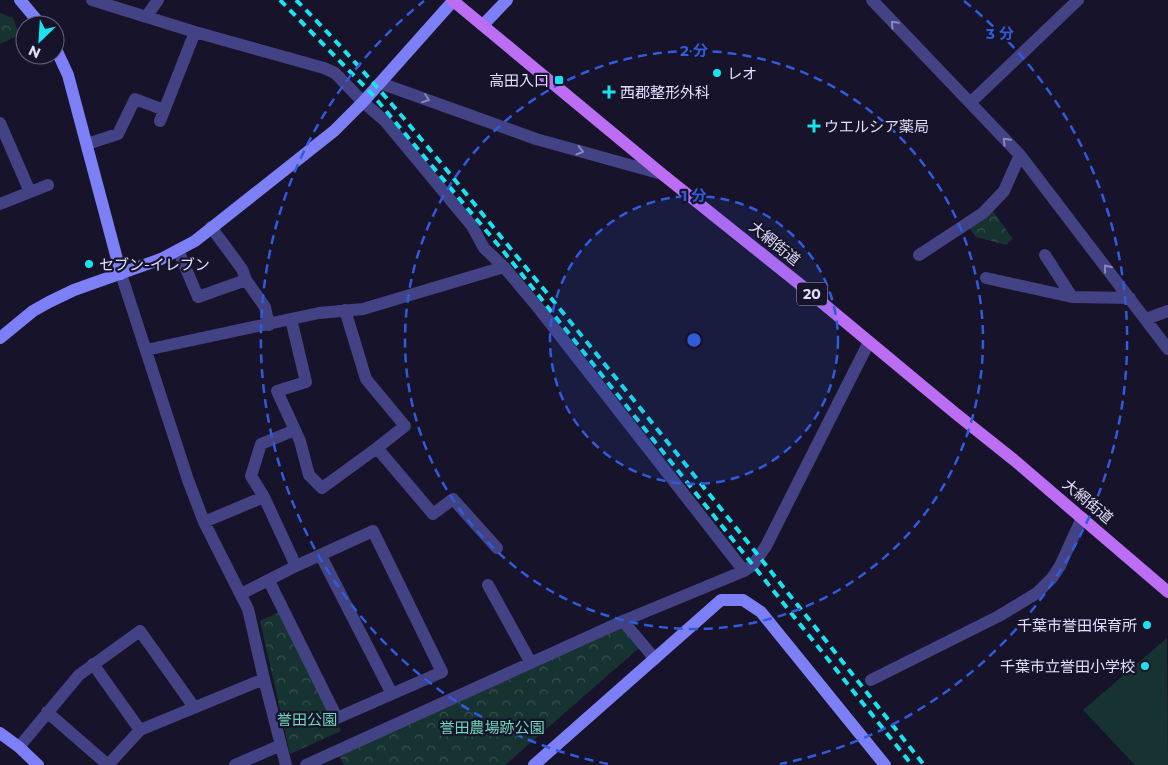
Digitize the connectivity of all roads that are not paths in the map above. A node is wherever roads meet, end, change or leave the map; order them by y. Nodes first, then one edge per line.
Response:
1 (92, 0) edge
2 (158, 0) edge
3 (452, 0) edge
4 (507, 0) edge
5 (872, 0) edge
6 (1078, 0) edge
7 (23, 1) edge
8 (109, 3) edge
9 (34, 15) edge
10 (146, 17) junction
11 (483, 25) junction
12 (195, 32) junction
13 (63, 65) edge
14 (380, 83) junction
15 (363, 102) junction
16 (971, 102) junction
17 (0, 124) edge
18 (88, 144) junction
19 (1020, 155) junction
20 (662, 174) junction
21 (48, 185) dead end
22 (30, 192) junction
23 (0, 204) edge
24 (211, 227) junction
25 (178, 250) junction
26 (919, 255) dead end
27 (1045, 255) dead end
28 (504, 267) junction
29 (121, 274) junction
30 (986, 278) dead end
31 (246, 280) junction
32 (1072, 297) junction
33 (1130, 298) junction
34 (345, 310) junction
35 (1168, 311) edge
36 (1146, 319) junction
37 (291, 320) junction
38 (269, 325) junction
39 (0, 338) edge
40 (869, 342) junction
41 (1168, 349) edge
42 (146, 350) junction
43 (295, 430) junction
44 (377, 448) junction
45 (264, 497) junction
46 (1082, 518) junction
47 (204, 522) junction
48 (497, 548) dead end
49 (321, 556) junction
50 (296, 566) junction
51 (744, 571) junction
52 (269, 581) junction
53 (488, 585) dead end
54 (1168, 592) edge
55 (241, 594) junction
56 (623, 621) junction
57 (654, 659) junction
58 (531, 663) junction
59 (93, 664) junction
60 (264, 679) junction
61 (871, 680) dead end
62 (392, 694) junction
63 (194, 707) junction
64 (47, 712) junction
65 (140, 730) junction
66 (0, 733) edge
67 (280, 745) junction
68 (19, 746) junction
69 (38, 765) edge
70 (108, 765) edge
71 (236, 765) edge
72 (286, 765) edge
73 (306, 765) edge
74 (534, 765) edge
75 (885, 765) edge

1 - 8 street
2 - 10 street
3 - 11 main road, 大網街道 / 20
3 - 14 street
4 - 11 street
16 -> 5 street
6 - 16 street
7 - 9 street
8 - 10 street
10 - 12 street
11 - 20 main road, 大網街道 / 20
12 - 15 street
12 - 18 street
13 - 18 street
14 - 15 street
14 -> 20 street
15 - 24 street
15 - 28 street
19 -> 16 street
17 - 22 street
18 - 29 street
19 - 26 street
33 -> 19 street
20 - 40 main road, 大網街道 / 20
21 - 22 street
22 - 23 street
24 - 25 street
24 - 31 street
25 - 29 street
25 - 31 street
27 - 32 street
28 - 34 street
28 - 51 street
29 - 39 street
29 - 42 street
30 - 32 street
31 - 38 street
32 - 33 street
33 - 36 street
34 - 37 street
34 - 44 street
35 - 36 street
36 - 41 street
37 - 38 street
37 - 43 street
38 - 42 street
40 - 46 main road, 大網街道 / 20
40 - 51 street
42 - 47 street
43 - 44 street
43 - 45 street
44 - 48 street
45 - 47 street
45 - 50 street
46 - 54 main road, 大網街道 / 20
46 - 61 street
47 - 55 street
49 - 50 street
49 - 62 street
49 - 62 street
50 - 52 street
51 - 56 street
52 - 55 street
52 - 62 street
53 - 58 street
55 - 60 street
56 - 57 street
56 - 58 street
57 - 74 street
57 - 75 street
58 - 73 street
59 - 63 street
59 - 64 street
59 - 65 street
60 - 63 street
60 - 67 street
63 - 65 street
64 - 68 street
64 - 70 street
65 - 70 street
66 - 68 street
67 - 71 street
67 - 72 street
68 - 69 street

